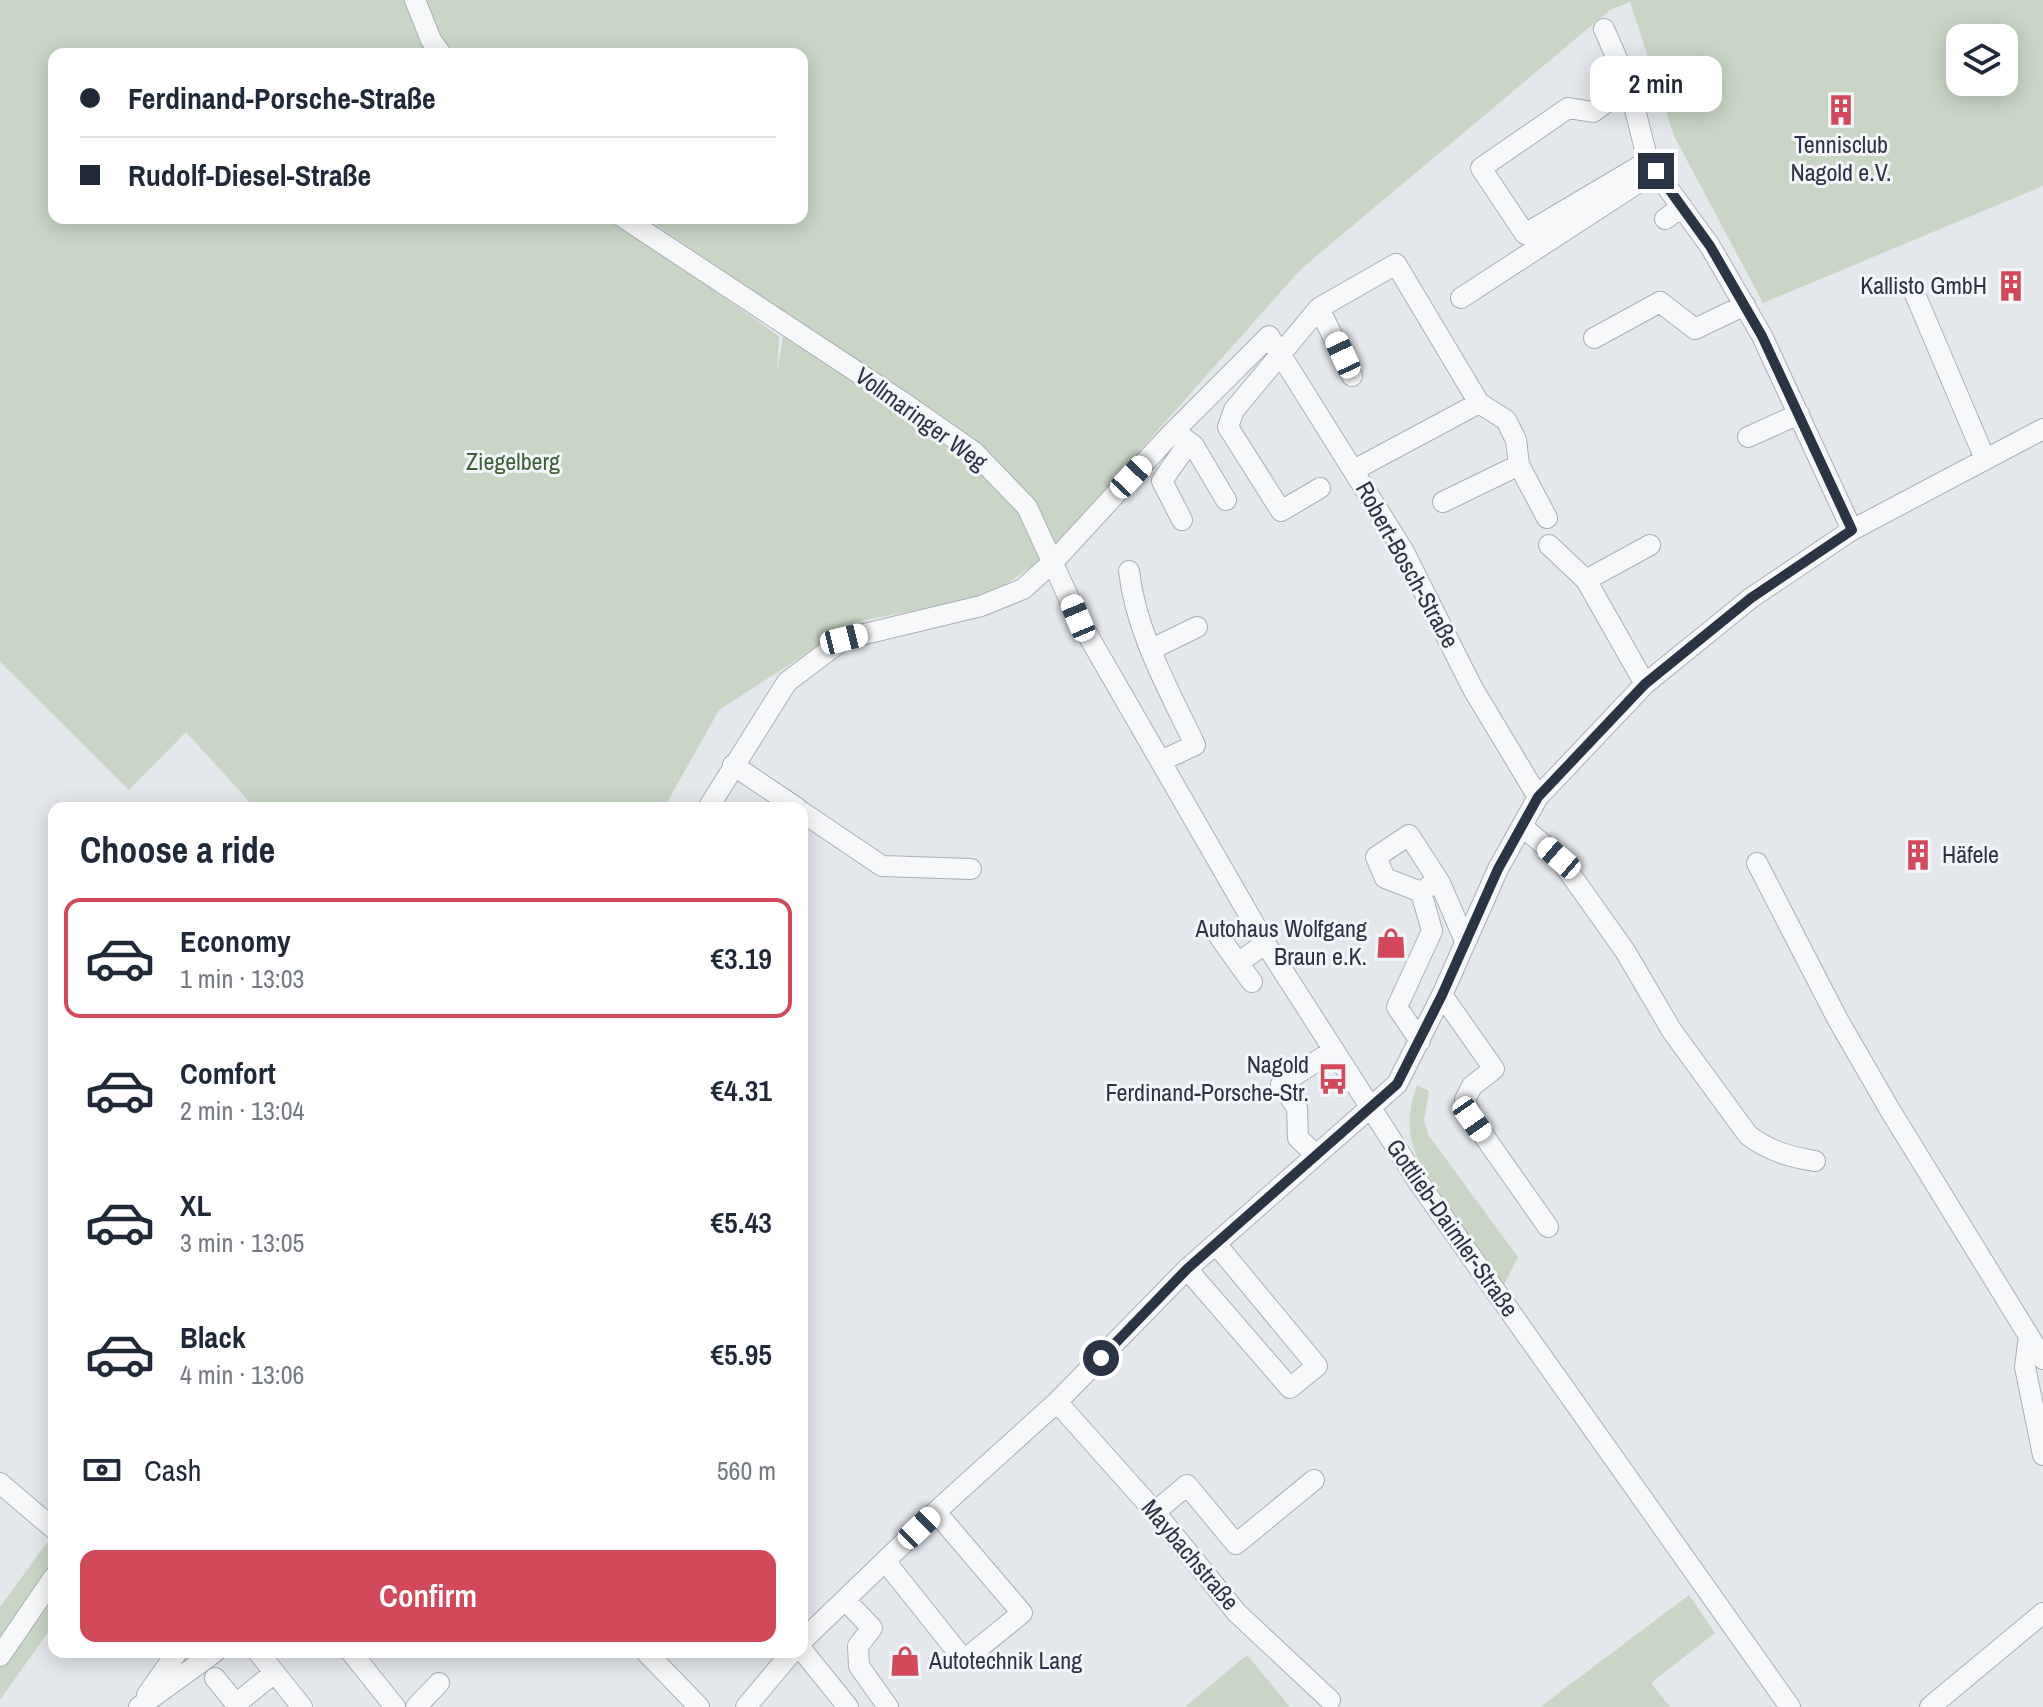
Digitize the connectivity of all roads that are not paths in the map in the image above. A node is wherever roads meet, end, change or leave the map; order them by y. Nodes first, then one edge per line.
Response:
1 (415, 0) edge
2 (1604, 29) dead end
3 (437, 48) edge
4 (1629, 86) junction
5 (1652, 166) junction
6 (633, 224) edge
7 (1915, 294) dead end
8 (1461, 298) dead end
9 (1745, 305) junction
10 (1319, 308) junction
11 (1594, 338) dead end
12 (1282, 355) junction
13 (1352, 376) dead end
14 (1479, 403) junction
15 (1799, 414) junction
16 (2043, 429) edge
17 (1182, 437) junction
18 (1748, 437) dead end
19 (1985, 459) junction
20 (1519, 465) junction
21 (1354, 470) junction
22 (1320, 488) dead end
23 (1226, 500) dead end
24 (1443, 502) dead end
25 (1547, 518) dead end
26 (1182, 520) dead end
27 (1852, 530) junction
28 (1549, 545) dead end
29 (1650, 545) dead end
30 (1054, 561) junction
31 (1129, 571) dead end
32 (1586, 580) junction
33 (1197, 627) dead end
34 (1152, 649) junction
35 (1645, 684) junction
36 (1161, 761) junction
37 (733, 765) junction
38 (1538, 797) junction
39 (711, 802) edge
40 (788, 802) edge
41 (808, 816) edge
42 (1522, 826) junction
43 (1757, 863) dead end
44 (971, 869) dead end
45 (1216, 932) dead end
46 (1465, 941) junction
47 (1266, 943) junction
48 (1238, 963) junction
49 (1252, 982) dead end
50 (1442, 995) junction
51 (1420, 1041) junction
52 (1334, 1050) junction
53 (1370, 1107) junction
54 (1316, 1155) junction
55 (1815, 1161) dead end
56 (1548, 1227) dead end
57 (1216, 1244) junction
58 (1187, 1269) junction
59 (2029, 1336) junction
60 (2043, 1359) edge
61 (1057, 1402) junction
62 (2043, 1455) edge
63 (1314, 1480) dead end
64 (0, 1483) edge
65 (936, 1512) junction
66 (1155, 1512) junction
67 (48, 1524) edge
68 (885, 1561) junction
69 (48, 1586) edge
70 (845, 1600) junction
71 (2043, 1613) edge
72 (808, 1635) edge
73 (0, 1656) edge
74 (808, 1657) edge
75 (173, 1658) edge
76 (207, 1658) edge
77 (263, 1658) edge
78 (356, 1658) edge
79 (652, 1658) edge
80 (787, 1658) edge
81 (274, 1673) junction
82 (215, 1678) dead end
83 (439, 1683) dead end
84 (1330, 1700) dead end
85 (237, 1705) edge
86 (139, 1707) edge
87 (302, 1707) edge
88 (395, 1707) edge
89 (416, 1707) edge
90 (699, 1707) edge
91 (746, 1707) edge
92 (848, 1707) edge
93 (888, 1707) edge
94 (1790, 1707) edge
95 (1930, 1707) edge

1 - 3 street
2 - 4 street
4 - 5 street
4 - 5 street
5 - 8 street
5 - 9 street
6 - 30 street, Vollmaringer Weg
7 - 19 street
9 - 11 street
9 - 15 street
10 - 12 street
10 - 13 street
10 - 14 street
12 - 17 street, Robert-Bosch-Straße
12 - 21 street, Robert-Bosch-Straße
12 - 22 street
14 - 20 street
14 - 21 street
15 - 18 street
15 - 27 street
16 - 19 street
17 - 23 street
17 - 26 street
17 - 30 street
19 - 27 street
20 - 24 street
20 - 25 street
21 - 38 street, Robert-Bosch-Straße
27 - 35 street
28 - 32 street
29 - 32 street
30 - 36 street, Gottlieb-Daimler-Straße
30 - 37 street
31 - 34 street
32 - 35 street
33 - 34 street
34 - 36 street
35 - 38 street
36 - 47 street, Gottlieb-Daimler-Straße
37 - 39 street
37 - 40 street
38 - 42 street
41 - 44 street
42 - 46 street
42 - 55 street
43 - 59 street
45 - 48 street
46 - 50 street
46 - 51 street
47 - 48 street
47 - 52 street, Gottlieb-Daimler-Straße
48 - 49 street
50 - 51 street
50 - 56 street
51 - 53 street
52 - 53 street, Gottlieb-Daimler-Straße
52 - 54 street
53 - 54 street
53 - 94 street, Gottlieb-Daimler-Straße
54 - 57 street
57 - 58 street
57 - 58 street
58 - 61 street
59 - 60 street
59 - 62 street
61 - 65 street
61 - 66 street, Maybachstraße
63 - 66 street
64 - 67 street
65 - 68 street
65 - 68 street
66 - 84 street, Maybachstraße
68 - 70 street
69 - 73 street
70 - 72 street
70 - 93 street
71 - 95 street
74 - 92 street
75 - 86 street
76 - 86 street
77 - 81 street
78 - 88 street
79 - 90 street
80 - 91 street
81 - 85 street
81 - 87 street
82 - 85 street
83 - 89 street

